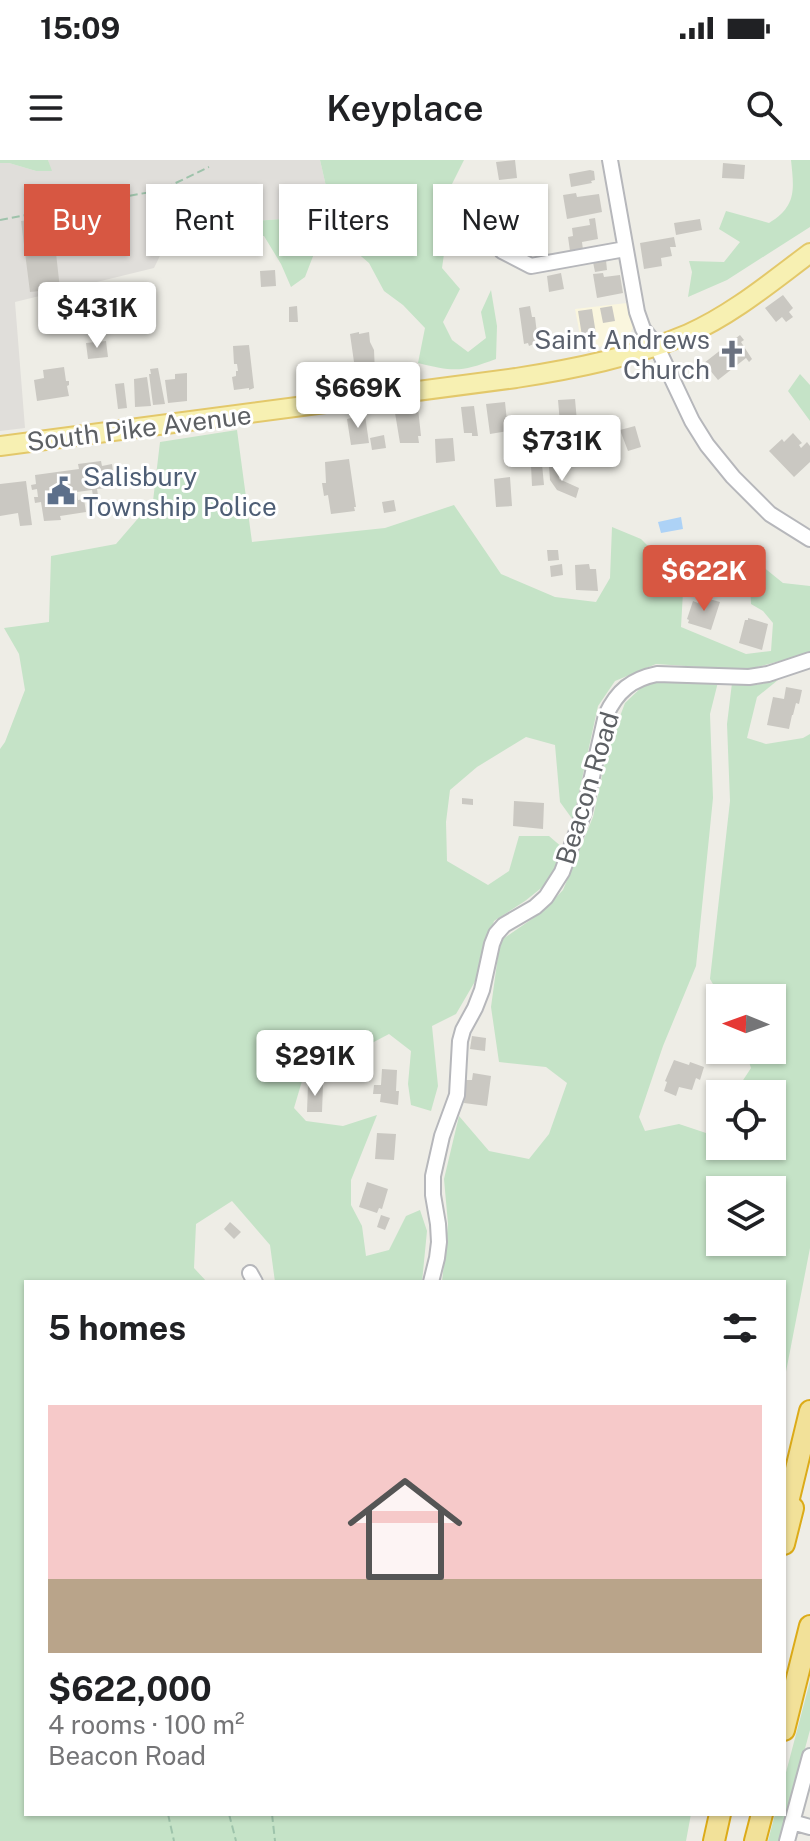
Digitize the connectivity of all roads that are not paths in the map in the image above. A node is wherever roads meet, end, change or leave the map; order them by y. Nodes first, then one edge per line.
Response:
1 (610, 160) edge
2 (625, 249) junction
3 (810, 253) edge
4 (512, 256) edge
5 (656, 345) junction
6 (0, 446) edge
7 (810, 539) edge
8 (810, 660) edge
9 (432, 1280) edge
10 (810, 1411) edge
11 (810, 1438) edge
12 (786, 1511) edge
13 (786, 1536) edge
14 (810, 1626) edge
15 (810, 1643) edge
16 (786, 1724) edge
17 (786, 1725) edge
18 (810, 1756) edge
19 (720, 1816) edge
20 (761, 1816) edge
21 (792, 1822) junction
22 (810, 1827) edge
23 (714, 1841) edge
24 (755, 1841) edge
25 (787, 1841) edge

1 - 2 street
2 - 4 street
2 - 5 street
3 - 5 main road, South Pike Avenue
5 - 6 main road, South Pike Avenue
5 - 7 street
8 - 9 street, Beacon Road
10 - 12 highway
11 - 13 highway
14 - 16 highway
15 - 17 highway
18 - 21 street
19 - 23 highway
20 - 24 highway
21 - 22 street
21 - 25 street

